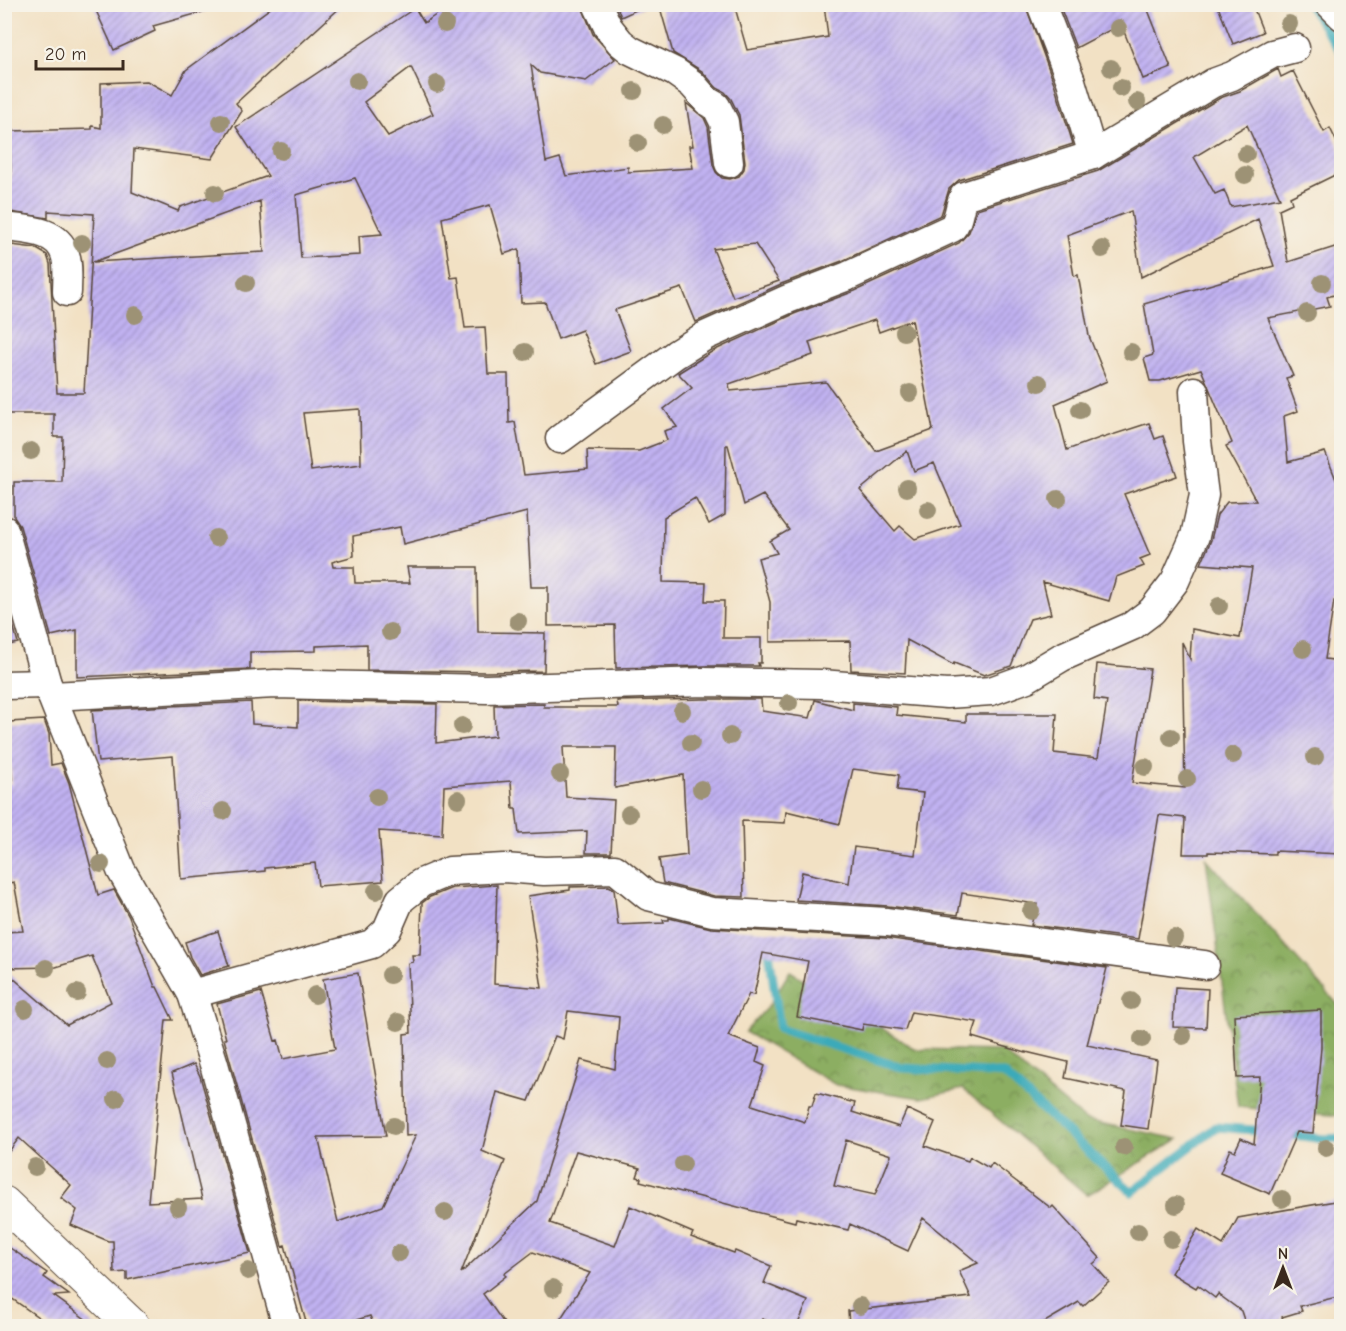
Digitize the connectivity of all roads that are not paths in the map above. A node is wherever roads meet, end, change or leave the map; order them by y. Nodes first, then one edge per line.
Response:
1 (597, 4) edge
2 (1041, 4) edge
3 (1329, 4) edge
4 (1341, 16) edge
5 (1295, 48) dead end
6 (1093, 155) junction
7 (729, 163) dead end
8 (4, 227) edge
9 (67, 292) dead end
10 (1194, 391) dead end
11 (560, 439) dead end
12 (4, 530) edge
13 (4, 685) edge
14 (49, 690) junction
15 (1205, 965) dead end
16 (192, 994) junction
17 (4, 1203) edge
18 (132, 1326) edge
19 (287, 1326) edge

1 - 7 street
2 - 6 street
3 - 4 street
5 - 6 street
6 - 11 street
8 - 9 street
10 - 14 street
12 - 14 street
13 - 14 street
14 - 16 street
15 - 16 street
16 - 19 street
17 - 18 street

